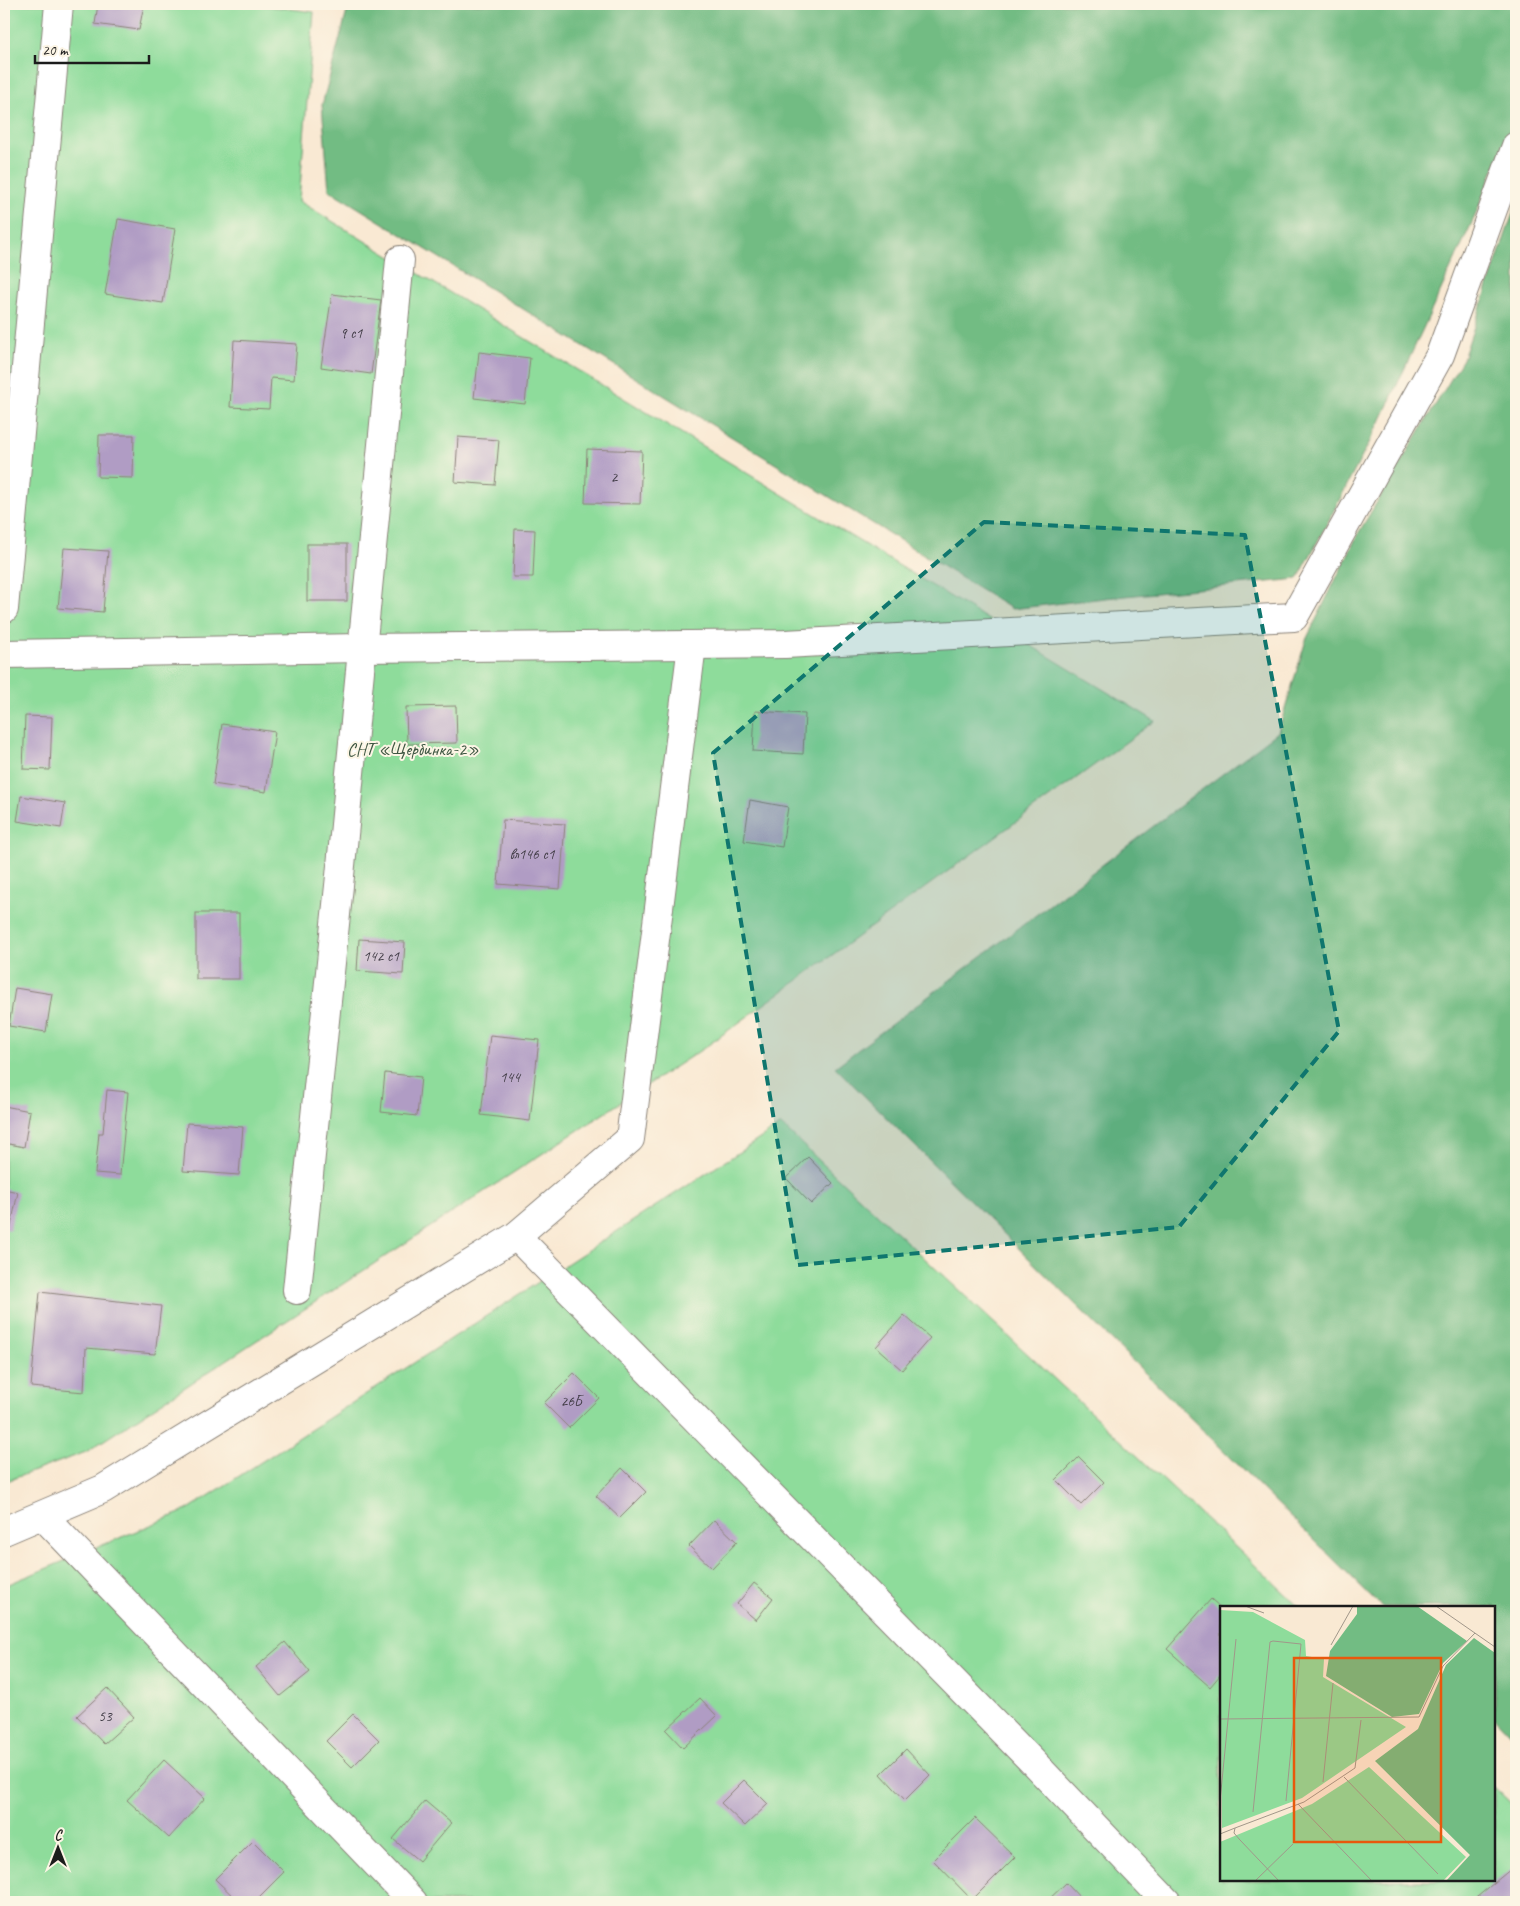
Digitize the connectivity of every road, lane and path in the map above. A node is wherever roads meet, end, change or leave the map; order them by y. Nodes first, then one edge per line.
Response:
1 (59, 4) edge
2 (1516, 146) edge
3 (400, 260) dead end
4 (4, 609) edge
5 (692, 645) junction
6 (361, 648) junction
7 (4, 654) edge
8 (516, 1236) junction
9 (297, 1290) dead end
10 (43, 1516) junction
11 (4, 1531) edge
12 (413, 1902) edge
13 (1167, 1902) edge

1 - 4 street
2 - 5 street
3 - 6 street
5 - 6 street
5 - 8 street
6 - 7 street
6 - 9 street
8 - 10 street
8 - 13 street
10 - 11 street
10 - 12 street

